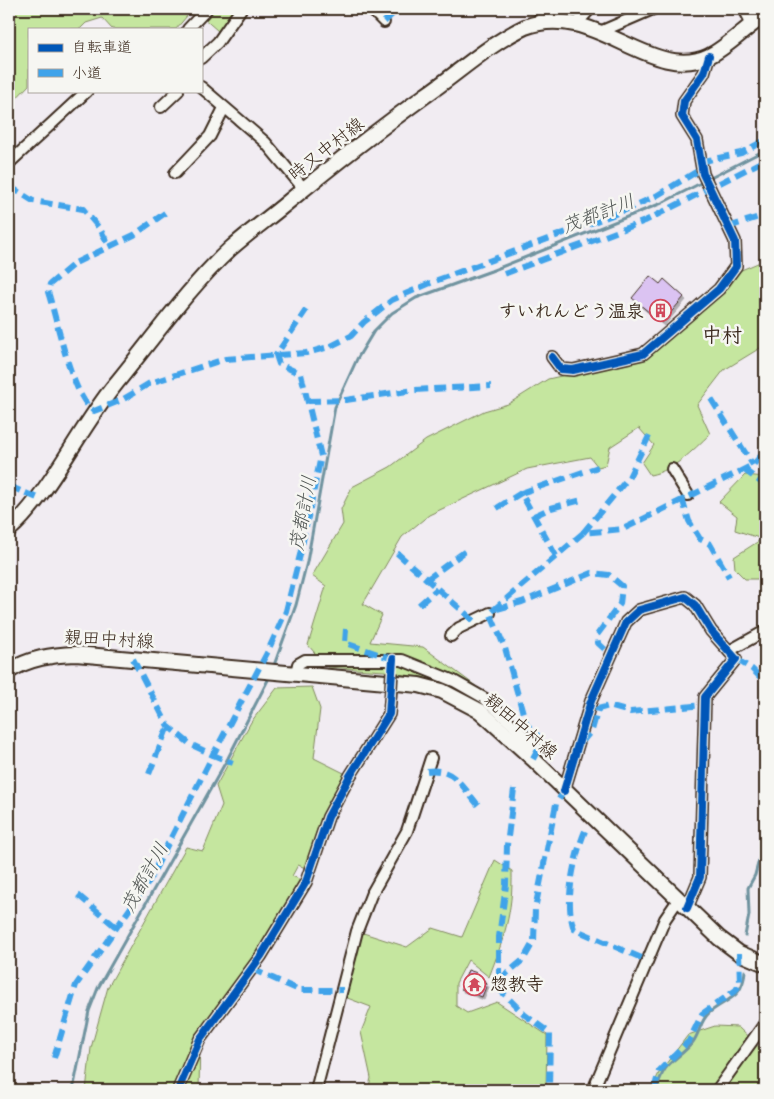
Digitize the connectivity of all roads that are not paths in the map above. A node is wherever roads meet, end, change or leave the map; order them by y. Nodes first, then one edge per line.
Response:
1 (207, 9) edge
2 (241, 9) edge
3 (371, 9) edge
4 (590, 9) edge
5 (653, 9) edge
6 (744, 9) edge
7 (542, 15) edge
8 (765, 15) edge
9 (384, 22) dead end
10 (578, 22) junction
11 (752, 24) junction
12 (189, 28) edge
13 (602, 31) junction
14 (709, 56) junction
15 (202, 57) edge
16 (202, 87) edge
17 (86, 92) edge
18 (177, 92) edge
19 (161, 108) dead end
20 (224, 108) junction
21 (9, 163) edge
22 (174, 173) dead end
23 (304, 189) junction
24 (552, 357) dead end
25 (672, 469) dead end
26 (688, 495) dead end
27 (9, 530) edge
28 (490, 614) dead end
29 (765, 631) edge
30 (451, 636) dead end
31 (729, 651) junction
32 (393, 659) junction
33 (9, 671) edge
34 (296, 673) junction
35 (538, 749) dead end
36 (431, 758) dead end
37 (564, 791) junction
38 (682, 904) junction
39 (765, 964) edge
40 (765, 1023) edge
41 (178, 1090) edge
42 (316, 1090) edge
43 (592, 1090) edge
44 (717, 1090) edge

1 - 12 street
2 - 15 street
3 - 9 street
4 - 10 street
5 - 13 street
6 - 11 street
7 - 10 main road, 時又中村線
7 - 23 main road, 時又中村線
8 - 11 main road, 時又中村線
10 - 13 main road, 時又中村線
11 - 14 main road, 時又中村線
13 - 14 main road, 時又中村線
14 - 24 street
16 - 20 street
17 - 21 street
18 - 19 street
20 - 22 street
20 - 23 street
23 - 27 main road, 時又中村線
25 - 26 street
28 - 30 street
29 - 31 street
31 - 37 street
31 - 38 street
32 - 34 street
32 - 35 street
32 - 41 street, bridge
33 - 34 main road, 親田中村線
34 - 37 main road, 親田中村線
36 - 42 street
37 - 38 main road, 親田中村線
38 - 39 main road, 親田中村線
38 - 43 street
40 - 44 street

